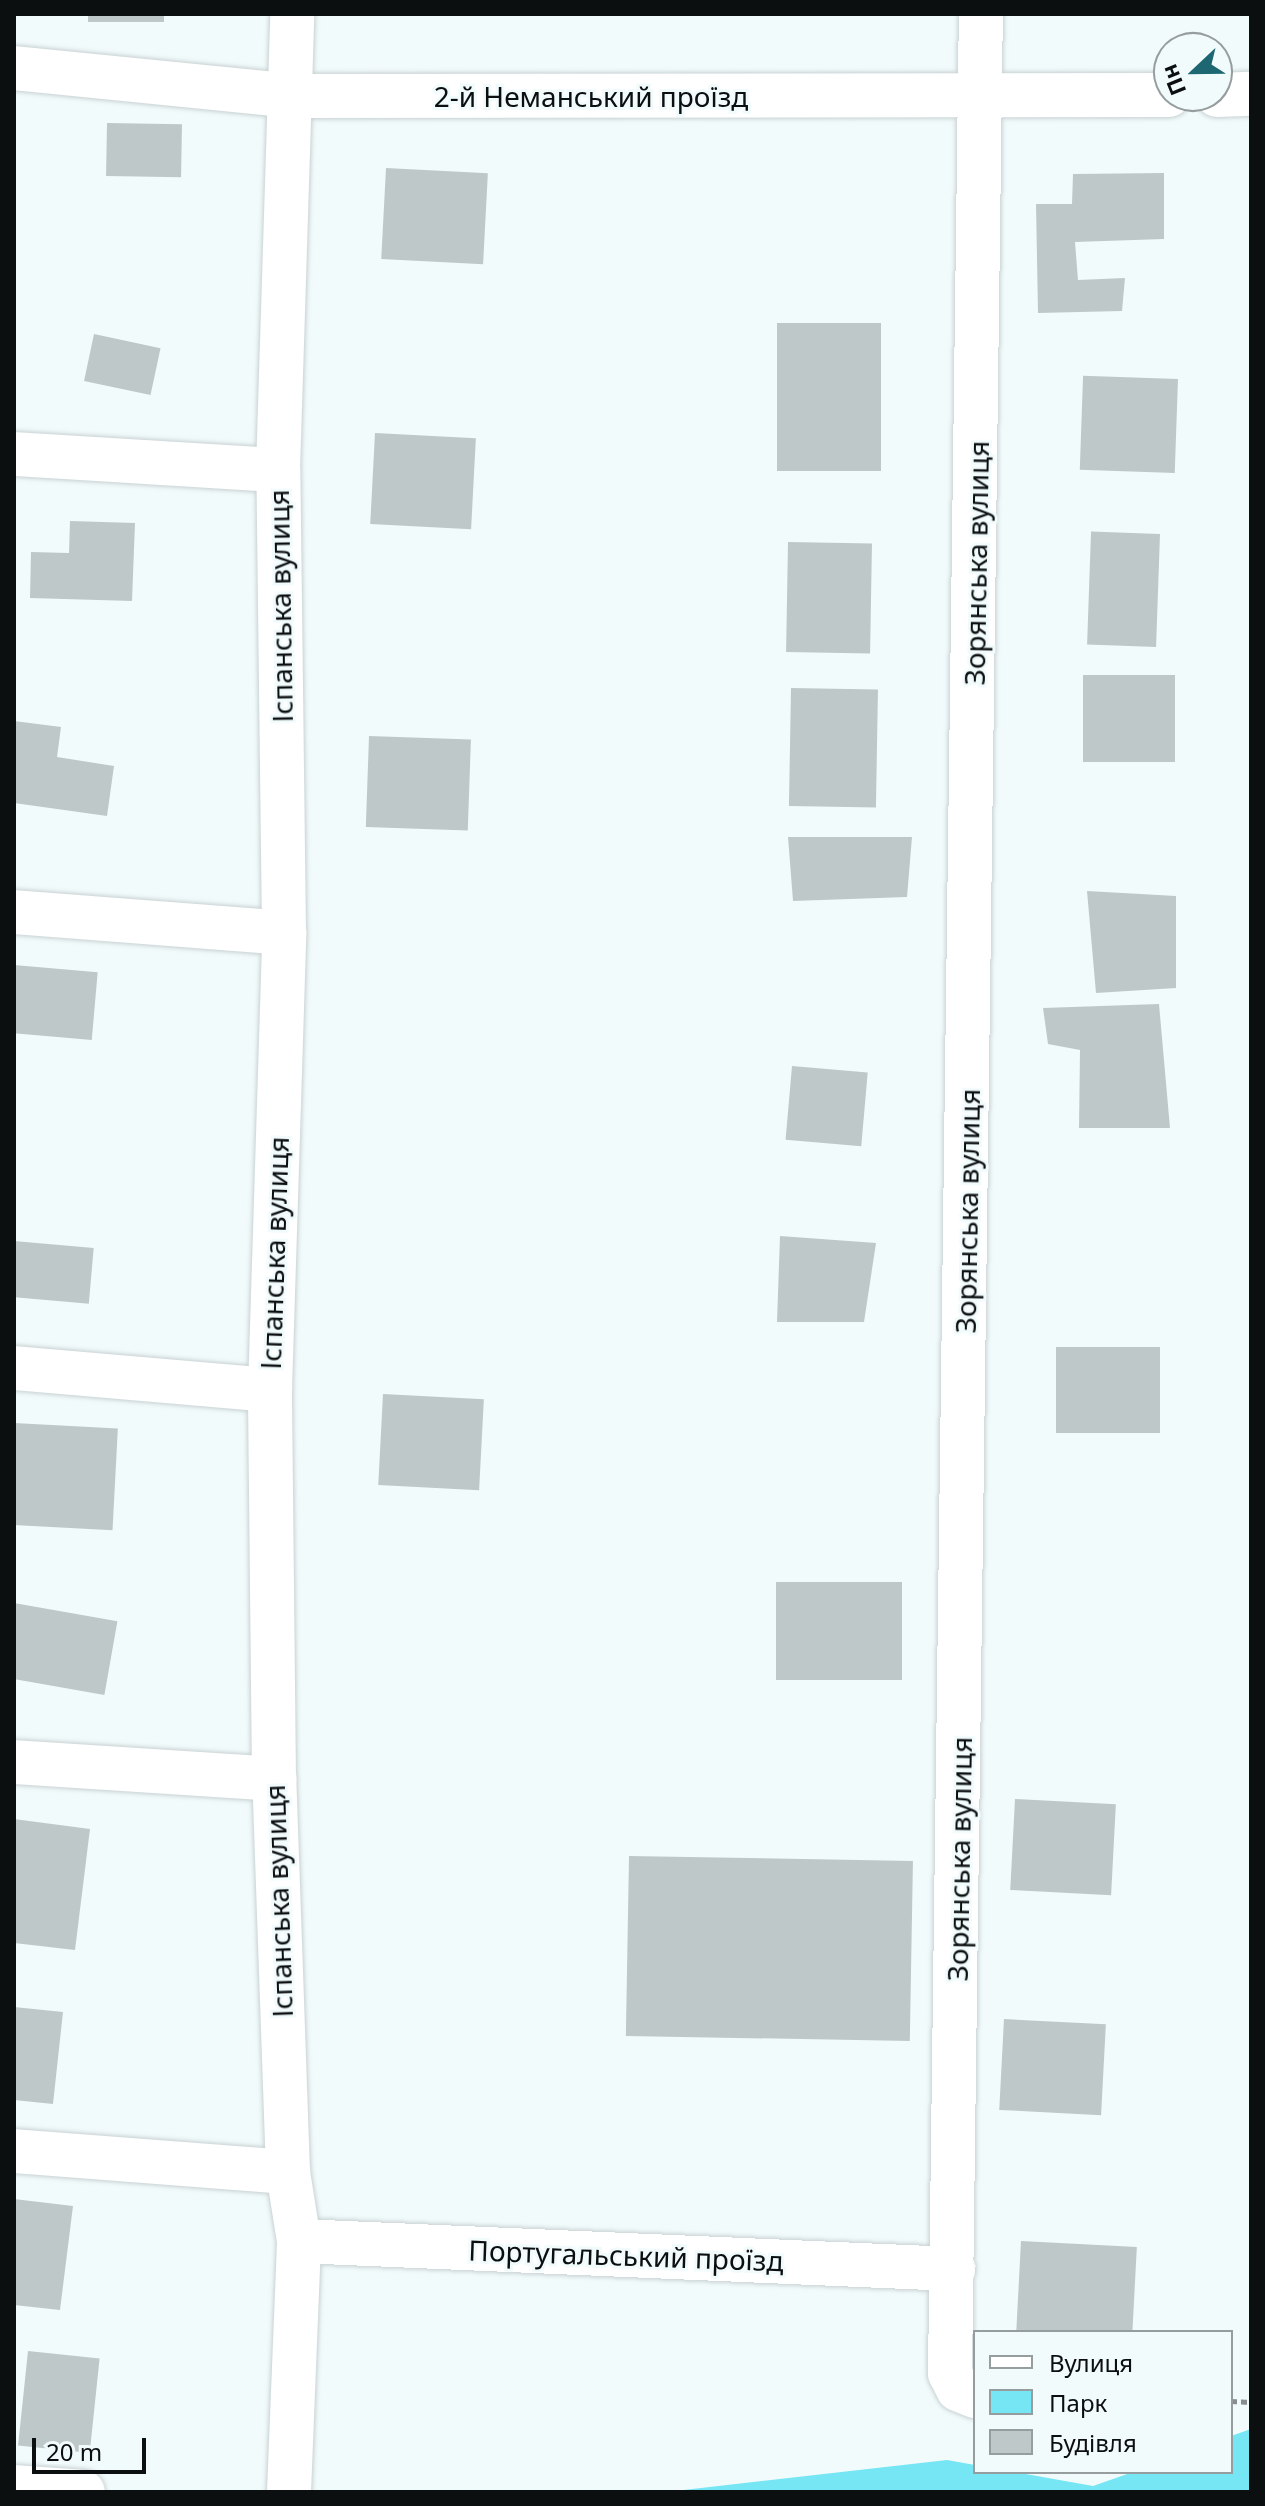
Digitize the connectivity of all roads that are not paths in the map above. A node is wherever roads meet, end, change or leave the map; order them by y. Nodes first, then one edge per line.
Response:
1 (292, 14) edge
2 (981, 14) edge
3 (14, 68) edge
4 (1153, 95) edge
5 (293, 96) junction
6 (982, 97) junction
7 (14, 454) edge
8 (278, 470) junction
9 (14, 912) edge
10 (284, 933) junction
11 (14, 1368) edge
12 (270, 1390) junction
13 (14, 1762) edge
14 (274, 1779) junction
15 (14, 2151) edge
16 (288, 2172) junction
17 (299, 2241) junction
18 (953, 2269) junction
19 (973, 2395) edge
20 (14, 2487) edge
21 (83, 2492) edge
22 (289, 2492) edge

1 - 5 street, Іспанська вулиця
2 - 6 street, Зорянська вулиця
3 - 5 street, 2-й Неманський проїзд
4 - 6 street, 2-й Неманський проїзд
5 - 6 street, 2-й Неманський проїзд
5 - 8 street, Іспанська вулиця
6 - 18 street, Зорянська вулиця
7 - 8 street
8 - 10 street, Іспанська вулиця
9 - 10 street
10 - 12 street, Іспанська вулиця
11 - 12 street
12 - 14 street, Іспанська вулиця
13 - 14 street
14 - 16 street, Іспанська вулиця
15 - 16 street
16 - 17 street, Іспанська вулиця
17 - 18 street, Португальський проїзд
17 - 22 street, Іспанська вулиця
18 - 19 street, Зорянська вулиця
20 - 21 street

